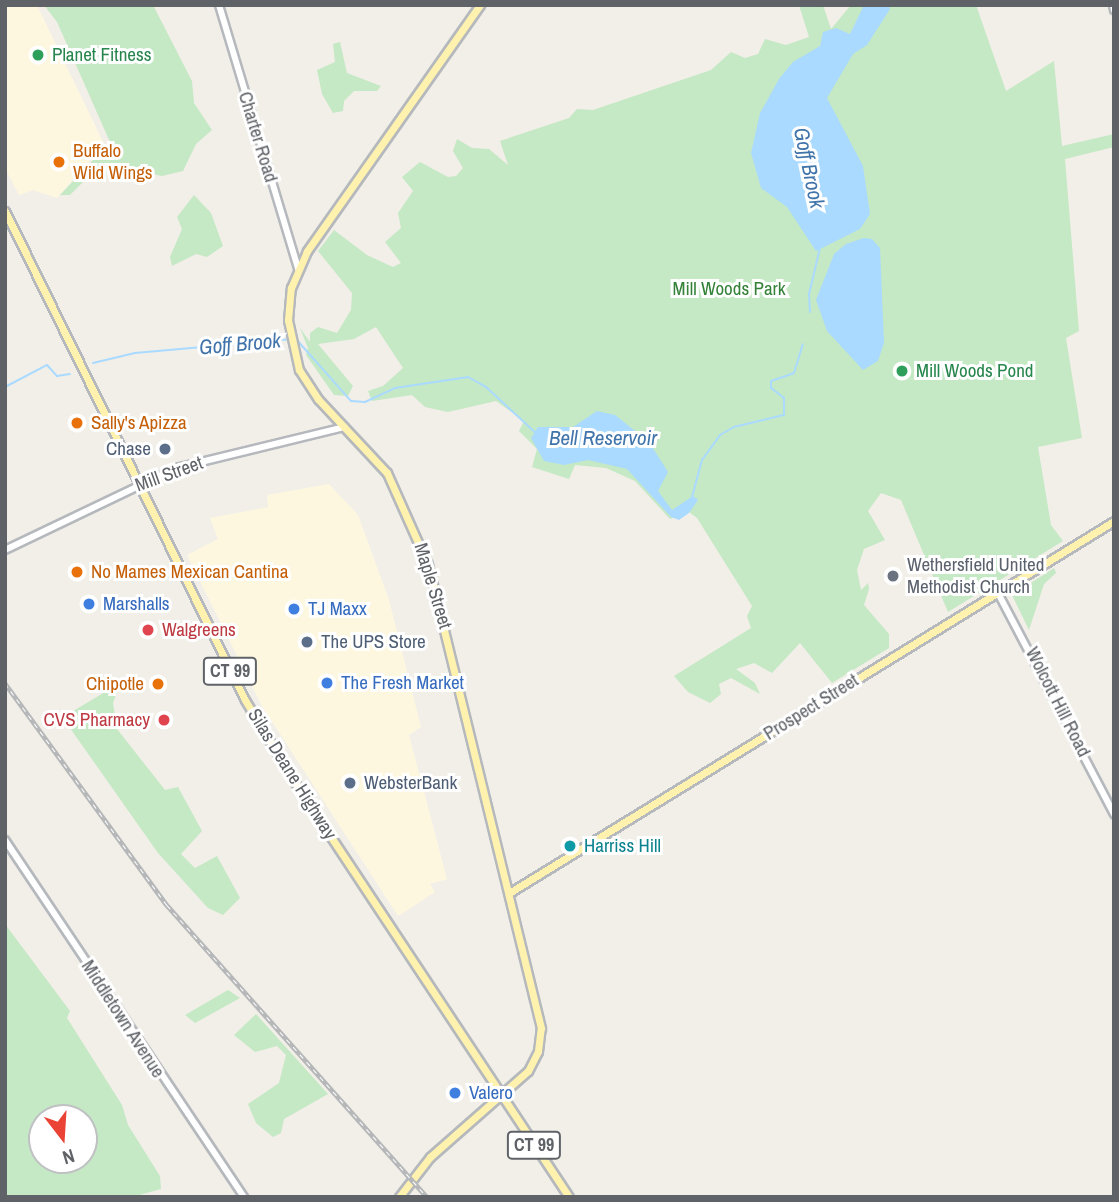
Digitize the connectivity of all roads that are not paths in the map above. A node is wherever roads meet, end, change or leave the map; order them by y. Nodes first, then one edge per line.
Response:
1 (219, 5) edge
2 (480, 5) edge
3 (5, 211) edge
4 (298, 269) junction
5 (344, 427) junction
6 (138, 484) junction
7 (1114, 521) edge
8 (5, 550) edge
9 (998, 593) junction
10 (1114, 814) edge
11 (5, 840) edge
12 (509, 893) junction
13 (500, 1093) junction
14 (244, 1197) edge
15 (399, 1197) edge
16 (569, 1197) edge

1 - 4 street, Charter Road
2 - 4 main road, Maple Street
3 - 6 main road, Silas Deane Highway / CT 99
4 - 5 main road, Maple Street
5 - 6 street, Mill Street
5 - 12 main road, Maple Street
6 - 8 street, Mill Street
6 - 13 main road, Silas Deane Highway / CT 99
7 - 9 main road, Prospect Street
9 - 10 street, Wolcott Hill Road
9 - 12 main road, Prospect Street
11 - 14 street, Middletown Avenue
12 - 13 main road, Maple Street
13 - 15 main road, Maple Street
13 - 16 main road, Silas Deane Highway / CT 99

